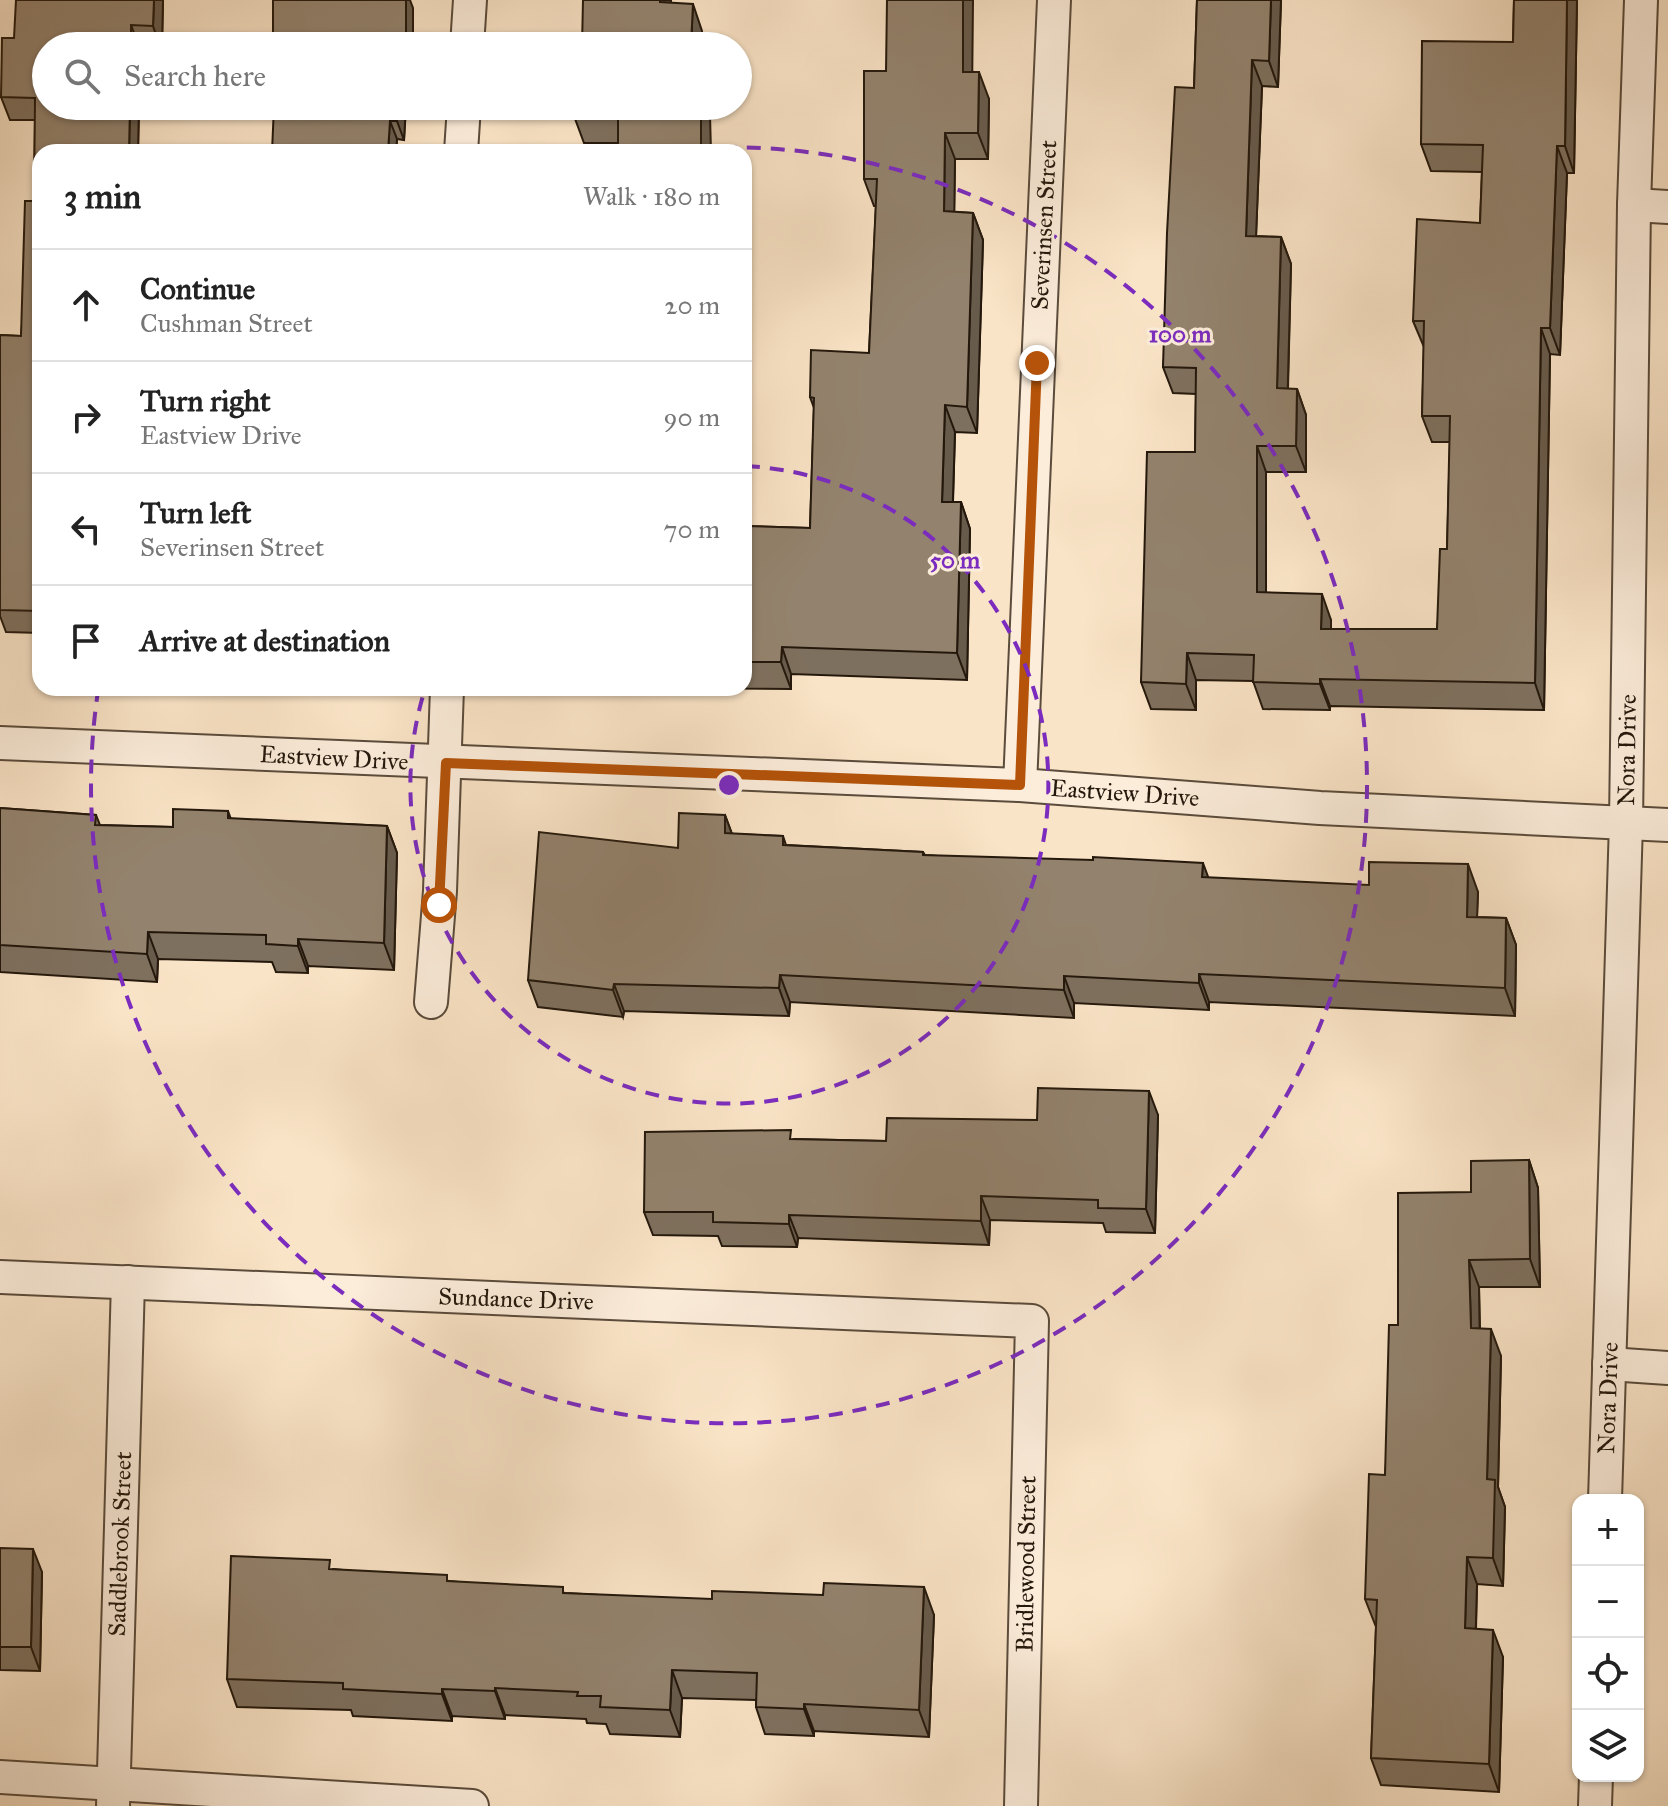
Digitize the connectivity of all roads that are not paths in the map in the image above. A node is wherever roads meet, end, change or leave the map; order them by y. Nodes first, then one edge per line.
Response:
1 (470, 0) edge
2 (1054, 0) edge
3 (1641, 0) edge
4 (468, 32) edge
5 (463, 120) edge
6 (462, 144) edge
7 (1634, 205) junction
8 (1668, 207) edge
9 (447, 696) edge
10 (0, 743) edge
11 (446, 763) junction
12 (1020, 785) junction
13 (1626, 823) junction
14 (1668, 825) edge
15 (431, 1002) dead end
16 (0, 1277) edge
17 (128, 1282) junction
18 (1032, 1321) joint
19 (1609, 1364) junction
20 (1668, 1368) edge
21 (1605, 1494) edge
22 (0, 1777) edge
23 (1596, 1782) edge
24 (113, 1795) edge
25 (472, 1806) edge
26 (1021, 1806) edge
27 (1595, 1806) edge

1 - 4 street
2 - 12 street, Severinsen Street
3 - 7 street, Nora Drive
5 - 6 street
7 - 8 street
7 - 13 street, Nora Drive
9 - 11 street
10 - 11 street, Eastview Drive
11 - 12 street, Eastview Drive
11 - 15 street
12 - 13 street, Eastview Drive
13 - 14 street, Eastview Drive
13 - 19 street, Nora Drive
16 - 17 street, Sundance Drive
17 - 18 street, Sundance Drive
17 - 24 street, Saddlebrook Street
18 - 26 street, Bridlewood Street
19 - 20 street
19 - 21 street, Nora Drive
22 - 24 street
23 - 27 street
24 - 25 street

